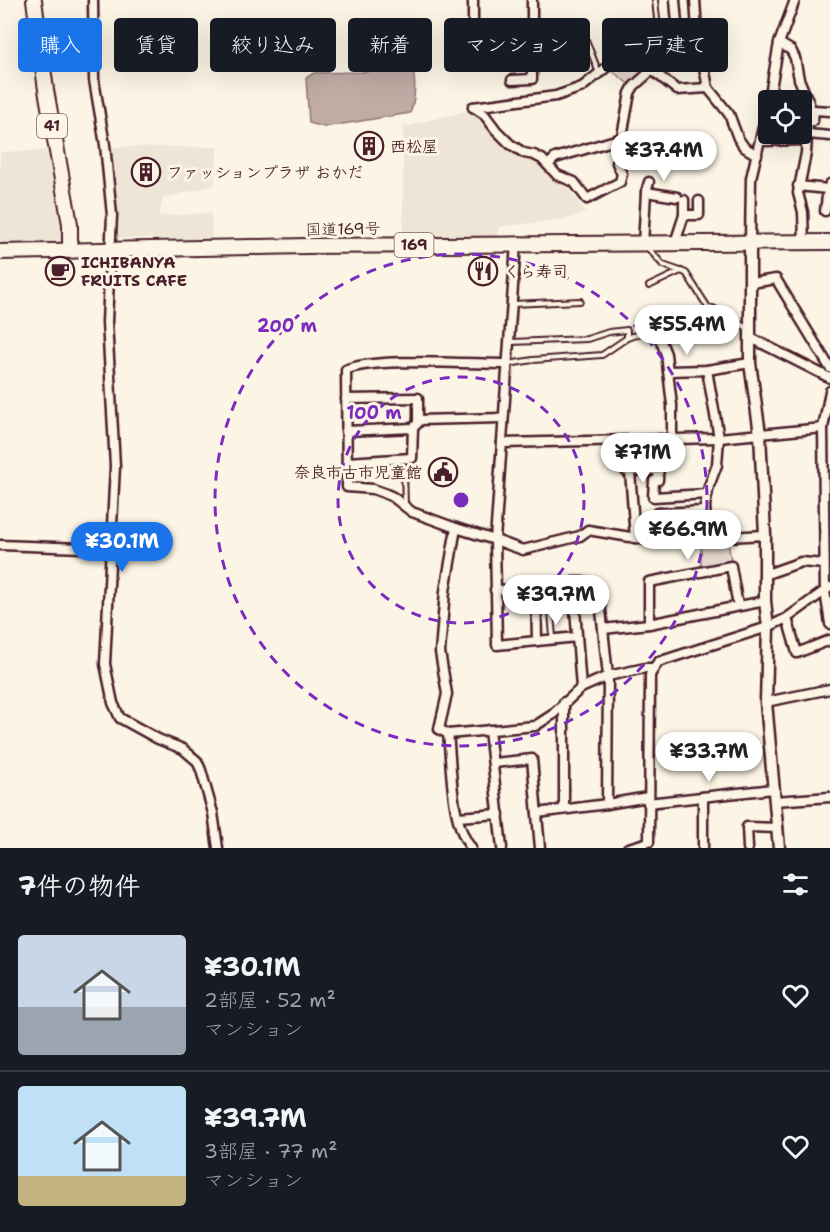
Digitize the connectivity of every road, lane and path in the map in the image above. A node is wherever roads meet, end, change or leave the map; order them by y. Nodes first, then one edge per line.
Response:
1 (34, 0) edge
2 (93, 0) edge
3 (473, 0) edge
4 (532, 0) edge
5 (655, 0) edge
6 (675, 0) edge
7 (695, 0) edge
8 (795, 0) edge
9 (473, 18) edge
10 (659, 18) edge
11 (677, 18) edge
12 (696, 18) edge
13 (779, 43) junction
14 (590, 50) edge
15 (602, 72) edge
16 (650, 72) edge
17 (654, 72) edge
18 (705, 72) edge
19 (599, 74) junction
20 (512, 80) dead end
21 (708, 88) junction
22 (771, 90) edge
23 (803, 90) edge
24 (830, 111) edge
25 (812, 123) edge
26 (812, 133) edge
27 (830, 136) edge
28 (622, 138) junction
29 (760, 144) edge
30 (806, 144) edge
31 (757, 154) junction
32 (548, 165) junction
33 (649, 182) dead end
34 (798, 186) junction
35 (829, 187) edge
36 (646, 192) junction
37 (699, 201) dead end
38 (825, 211) dead end
39 (684, 216) junction
40 (804, 242) junction
41 (829, 242) edge
42 (675, 243) junction
43 (750, 243) junction
44 (516, 244) junction
45 (643, 244) junction
46 (109, 249) junction
47 (70, 251) junction
48 (0, 252) edge
49 (681, 271) junction
50 (751, 283) junction
51 (649, 286) dead end
52 (580, 302) dead end
53 (512, 304) junction
54 (709, 309) junction
55 (656, 329) junction
56 (751, 334) junction
57 (627, 338) junction
58 (510, 342) junction
59 (750, 363) junction
60 (507, 364) junction
61 (830, 368) edge
62 (707, 370) junction
63 (668, 371) junction
64 (830, 378) edge
65 (830, 391) edge
66 (346, 399) junction
67 (503, 418) junction
68 (418, 420) junction
69 (413, 428) junction
70 (822, 428) junction
71 (346, 431) junction
72 (760, 434) junction
73 (719, 438) junction
74 (660, 439) junction
75 (672, 439) junction
76 (502, 443) junction
77 (346, 462) junction
78 (659, 470) junction
79 (404, 471) dead end
80 (707, 494) junction
81 (405, 505) junction
82 (705, 511) junction
83 (657, 513) dead end
84 (456, 528) junction
85 (765, 535) junction
86 (635, 538) junction
87 (707, 538) junction
88 (495, 540) junction
89 (0, 545) edge
90 (110, 549) junction
91 (824, 564) junction
92 (764, 575) junction
93 (573, 582) junction
94 (827, 589) edge
95 (495, 590) junction
96 (765, 601) junction
97 (738, 606) junction
98 (787, 618) junction
99 (649, 624) junction
100 (830, 624) edge
101 (768, 627) junction
102 (603, 629) junction
103 (577, 637) junction
104 (553, 640) junction
105 (830, 640) edge
106 (537, 641) junction
107 (654, 668) junction
108 (608, 676) junction
109 (581, 688) junction
110 (830, 689) edge
111 (564, 702) junction
112 (766, 702) junction
113 (489, 730) junction
114 (448, 734) junction
115 (494, 763) junction
116 (773, 789) junction
117 (703, 797) junction
118 (830, 797) edge
119 (648, 800) junction
120 (775, 801) junction
121 (607, 804) junction
122 (564, 809) junction
123 (537, 813) junction
124 (499, 814) junction
125 (458, 817) junction
126 (778, 828) junction
127 (649, 845) edge
128 (219, 848) edge
129 (471, 848) edge
130 (502, 848) edge
131 (540, 848) edge
132 (628, 848) edge
133 (703, 848) edge
134 (748, 848) edge
135 (779, 848) edge

1 - 47 main road, 41
2 - 46 street
3 - 9 street
4 - 20 street
5 - 10 lane
6 - 11 street
7 - 12 street
8 - 13 street
13 - 22 street
13 - 23 street
14 - 19 lane
15 - 19 street
16 - 28 street
17 - 21 street
18 - 21 street
19 - 32 street
21 - 31 street
24 - 25 street
26 - 27 street
28 - 32 street
28 - 32 street
29 - 31 street
30 - 34 street
31 - 43 street
33 - 36 street
34 - 35 street
34 - 40 street
35 - 38 street
36 - 39 street
36 - 45 street
37 - 39 street
39 - 42 street
40 - 41 main road, 国道169号 / 169
40 - 43 main road, 国道169号 / 169
42 - 43 main road, 国道169号 / 169
42 - 45 main road, 国道169号 / 169
43 - 50 street
44 - 45 main road, 国道169号 / 169
44 - 46 main road, 国道169号 / 169
44 - 53 street
45 - 49 lane
46 - 47 main road, 国道169号 / 169
46 - 90 street
47 - 48 main road, 国道169号 / 169
49 - 51 lane
49 - 54 lane
50 - 56 street
50 - 61 street
52 - 53 lane
53 - 58 street
54 - 55 lane
54 - 56 lane
55 - 57 lane
55 - 63 street
56 - 59 street
56 - 64 street
57 - 58 lane
57 - 60 lane
58 - 60 street
59 - 62 street
59 - 72 street
60 - 66 street
60 - 67 street
62 - 63 street
62 - 73 street
63 - 75 street
65 - 70 street
66 - 68 street
66 - 71 street
67 - 68 street
67 - 76 street
68 - 69 street
69 - 71 street
69 - 77 street
70 - 72 street
70 - 91 street
71 - 77 street
72 - 73 street
72 - 85 street
73 - 75 street
73 - 80 street
74 - 75 street
74 - 76 street
74 - 78 street
76 - 88 street
77 - 81 street
78 - 80 street
78 - 86 street
79 - 81 lane
80 - 82 street
81 - 84 street
82 - 83 street
82 - 87 street
84 - 88 street
84 - 114 street
85 - 87 street
85 - 92 street
86 - 87 street
86 - 88 street
88 - 95 street
89 - 90 street
90 - 128 street
91 - 92 street
91 - 94 street
92 - 96 street
93 - 102 street
93 - 103 street
93 - 104 lane
94 - 98 street
94 - 100 street
95 - 106 street
95 - 106 street
96 - 97 street
96 - 101 street
97 - 99 street
97 - 99 street
98 - 101 street
98 - 105 street
99 - 102 street
101 - 107 street
101 - 112 street
102 - 108 street
103 - 104 street
103 - 109 street
104 - 106 street
107 - 108 street
107 - 119 street
108 - 109 street
108 - 121 street
109 - 111 street
110 - 112 street
111 - 113 street
111 - 122 street
112 - 116 street
113 - 114 street
113 - 115 street
114 - 125 street
115 - 123 street
115 - 124 street
116 - 117 street
116 - 120 street
117 - 119 street
117 - 133 street
118 - 120 street
119 - 121 street
119 - 127 street
120 - 126 street
121 - 122 street
122 - 123 street
123 - 131 street
124 - 125 street
124 - 130 street
125 - 129 street
126 - 134 street
126 - 135 street
127 - 132 street

